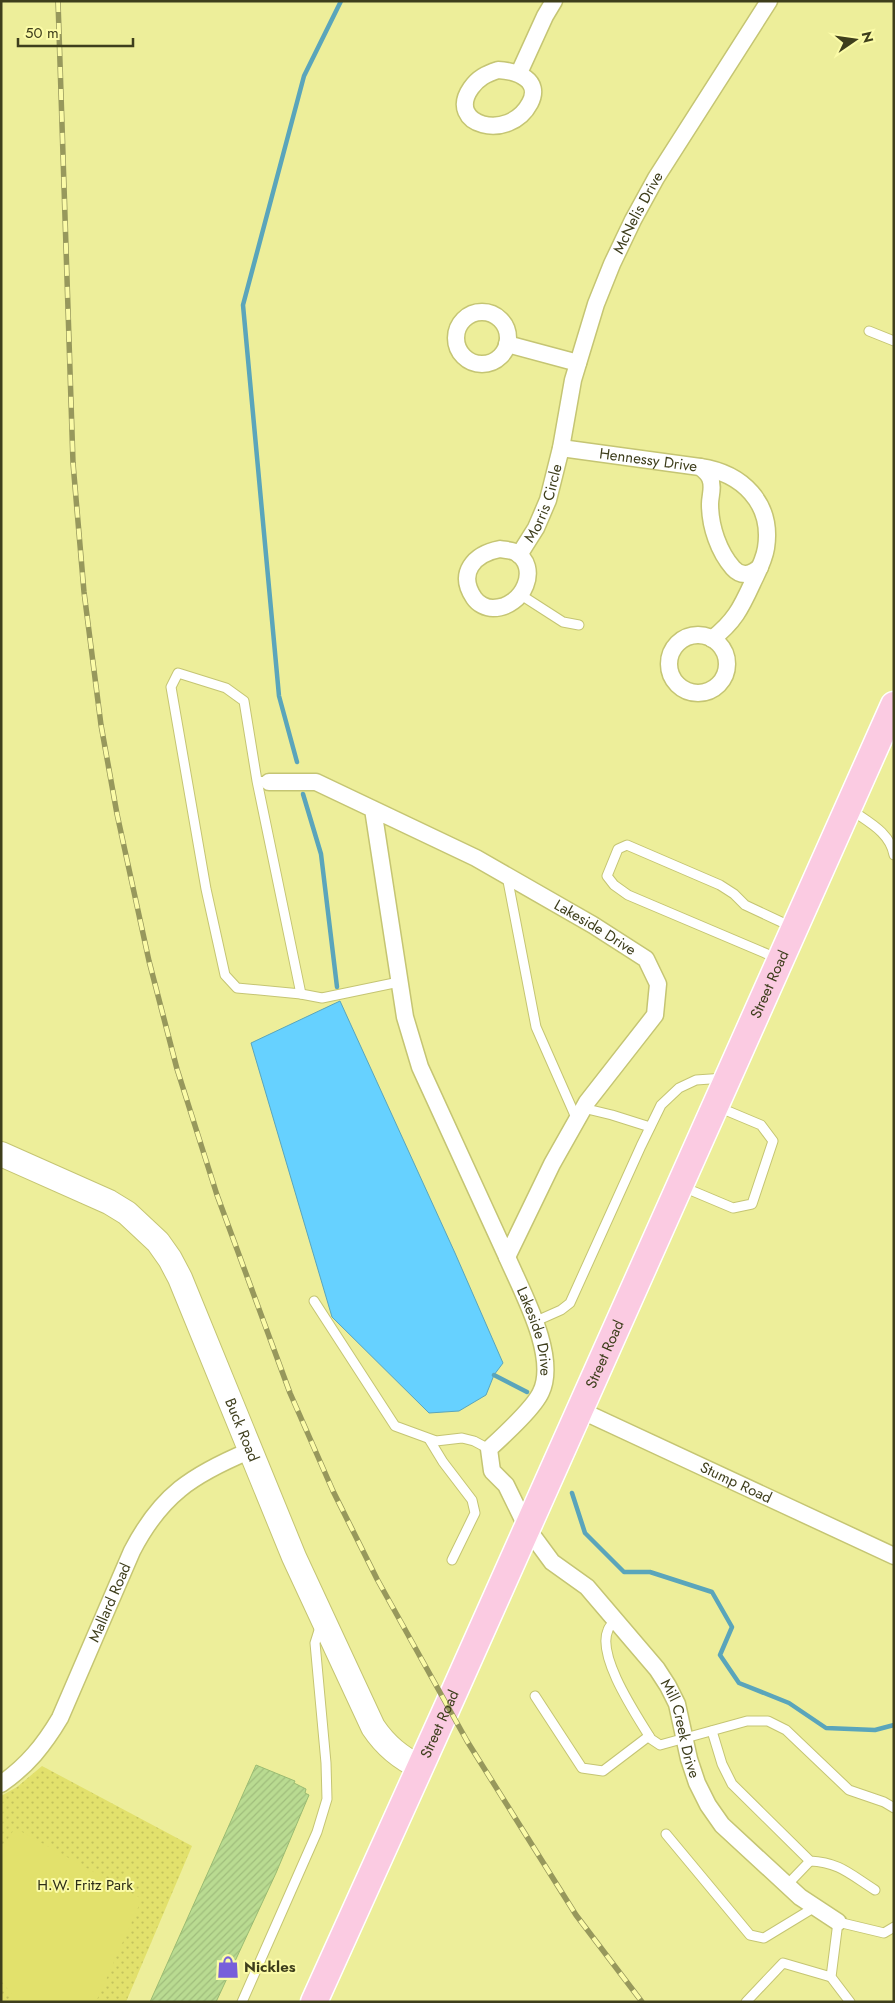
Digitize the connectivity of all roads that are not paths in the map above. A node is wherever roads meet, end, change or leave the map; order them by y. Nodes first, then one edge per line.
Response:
1 (554, 1) edge
2 (769, 1) edge
3 (519, 73) dead end
4 (869, 331) dead end
5 (894, 341) edge
6 (507, 344) dead end
7 (578, 363) junction
8 (561, 448) junction
9 (700, 467) junction
10 (519, 555) junction
11 (753, 571) junction
12 (521, 595) junction
13 (579, 625) dead end
14 (712, 639) dead end
15 (894, 705) edge
16 (263, 782) junction
17 (848, 808) junction
18 (373, 810) junction
19 (894, 855) edge
20 (507, 876) junction
21 (795, 928) junction
22 (780, 960) junction
23 (399, 982) junction
24 (301, 994) junction
25 (728, 1078) junction
26 (715, 1106) junction
27 (580, 1114) junction
28 (650, 1127) junction
29 (1, 1154) edge
30 (680, 1185) junction
31 (507, 1258) junction
32 (314, 1301) dead end
33 (534, 1322) junction
34 (580, 1410) junction
35 (429, 1439) junction
36 (489, 1449) junction
37 (249, 1451) junction
38 (527, 1528) junction
39 (894, 1556) edge
40 (452, 1560) dead end
41 (323, 1620) junction
42 (615, 1621) junction
43 (535, 1696) dead end
44 (712, 1731) junction
45 (649, 1736) junction
46 (685, 1739) junction
47 (420, 1767) junction
48 (1, 1784) edge
49 (894, 1808) edge
50 (666, 1834) dead end
51 (810, 1861) junction
52 (787, 1885) junction
53 (874, 1890) dead end
54 (816, 1907) junction
55 (838, 1922) junction
56 (894, 1927) edge
57 (831, 1977) junction
58 (242, 2002) edge
59 (314, 2002) edge
60 (746, 2002) edge
61 (850, 2002) edge

1 - 3 street
2 - 7 street, McNelis Drive
4 - 5 lane
6 - 7 street
7 - 8 street, McNelis Drive
8 - 9 street, Hennessy Drive
8 - 10 street, Morris Circle
9 - 11 street, Hennessy Drive
9 - 11 street
10 - 12 street, Morris Circle
10 - 12 street, Morris Circle
11 - 14 street
12 - 13 lane
15 - 17 main road, Street Road
16 - 18 street, Lakeside Drive
16 - 24 lane
16 - 24 lane
17 - 19 lane
17 - 21 main road, Street Road
18 - 20 street, Lakeside Drive
18 - 23 street, Lakeside Drive
20 - 27 lane
20 - 27 street, Lakeside Drive
21 - 22 main road, Street Road
21 - 22 lane
22 - 25 main road, Street Road
23 - 24 lane
23 - 31 street, Lakeside Drive
25 - 26 main road, Street Road
25 - 28 lane
26 - 30 main road, Street Road
26 - 30 lane
27 - 28 lane
27 - 31 street, Lakeside Drive
28 - 33 lane
29 - 37 street, Buck Road
30 - 34 main road, Street Road
31 - 33 street, Lakeside Drive
32 - 35 lane
33 - 36 street, Lakeside Drive
34 - 38 main road, Street Road
34 - 39 street, Stump Road
35 - 36 lane
35 - 40 lane
36 - 38 street
37 - 41 street, Buck Road
37 - 48 street, Mallard Road
38 - 42 street, Mill Creek Drive
38 - 47 main road, Street Road
41 - 47 street, Buck Road
41 - 58 lane
42 - 45 lane
42 - 46 street, Mill Creek Drive
43 - 45 lane
44 - 46 lane
44 - 49 lane
44 - 51 lane
45 - 46 lane
46 - 52 street, Mill Creek Drive
47 - 59 main road, Street Road
50 - 54 lane
51 - 52 lane
51 - 53 lane
52 - 54 street, Mill Creek Drive
54 - 55 street, Mill Creek Drive
55 - 56 lane
55 - 57 lane
57 - 60 lane
57 - 61 lane

